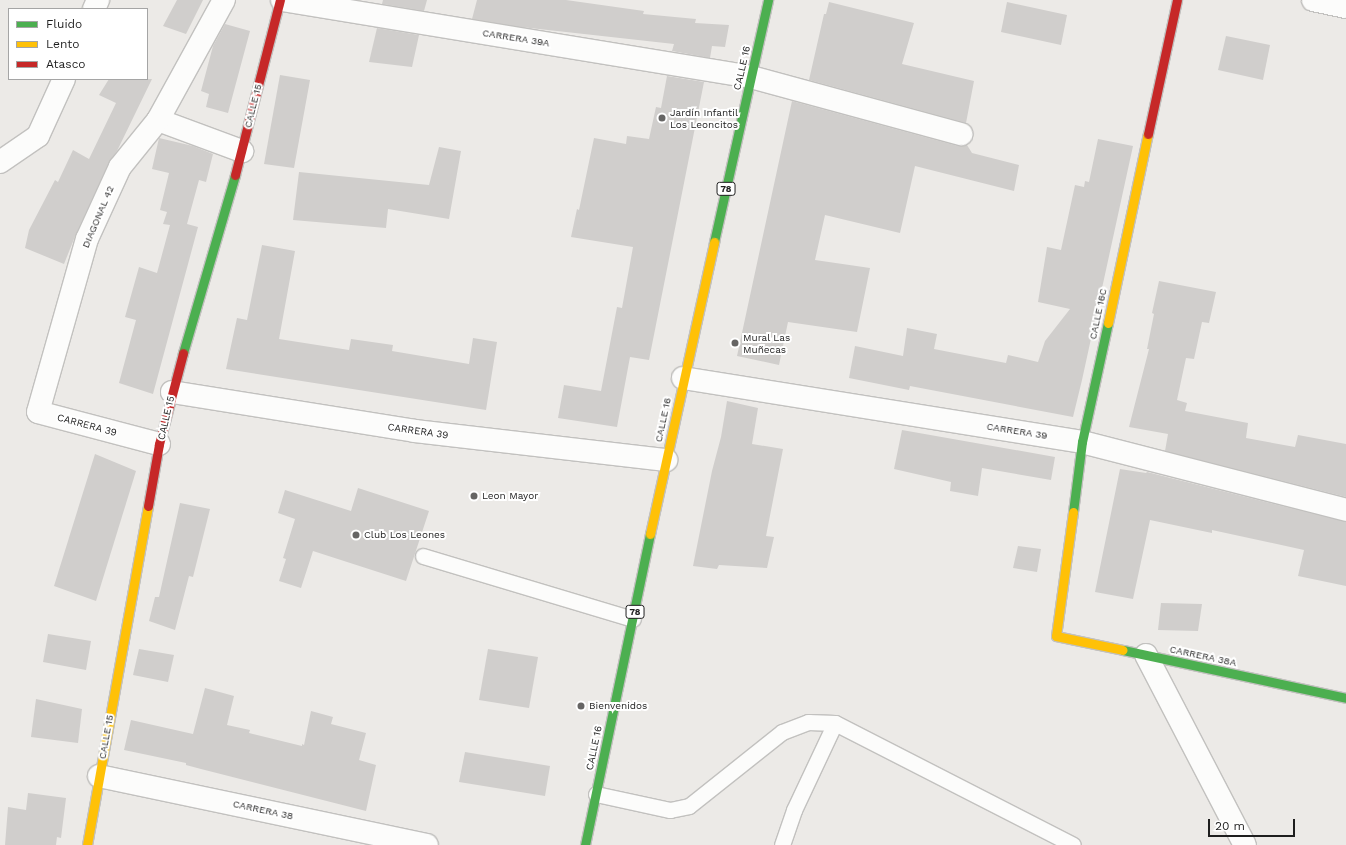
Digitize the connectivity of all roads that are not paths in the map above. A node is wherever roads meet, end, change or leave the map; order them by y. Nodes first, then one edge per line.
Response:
1 (224, 0) edge
2 (281, 0) edge
3 (768, 0) edge
4 (1177, 0) edge
5 (1313, 0) edge
6 (1346, 7) edge
7 (751, 77) junction
8 (64, 80) edge
9 (158, 120) junction
10 (961, 134) dead end
11 (242, 151) junction
12 (0, 162) edge
13 (683, 378) junction
14 (172, 392) junction
15 (38, 412) joint
16 (1082, 442) junction
17 (159, 444) junction
18 (666, 460) junction
19 (1346, 510) edge
20 (423, 556) dead end
21 (633, 619) junction
22 (1056, 636) joint
23 (1146, 655) junction
24 (1346, 698) edge
25 (836, 723) junction
26 (99, 776) junction
27 (596, 794) junction
28 (87, 845) edge
29 (427, 845) edge
30 (585, 845) edge
31 (782, 845) edge
32 (1073, 845) edge
33 (1245, 845) edge

1 - 9 street
2 - 7 street, CARRERA 39A
2 - 11 main road, CALLE 15
3 - 7 main road, CALLE 16 / 78
4 - 16 main road, CALLE 16C
5 - 6 street
7 - 10 street, CARRERA 39A
7 - 13 main road, CALLE 16 / 78
8 - 12 street
9 - 11 street
9 - 15 street, DIAGONAL 42
11 - 14 main road, CALLE 15
13 - 16 street, CARRERA 39
13 - 18 main road, CALLE 16 / 78
14 - 17 main road, CALLE 15
14 - 18 street, CARRERA 39
15 - 17 street, CARRERA 39
16 - 19 street, CARRERA 39
16 - 22 main road, CALLE 16C
17 - 26 main road, CALLE 15
18 - 21 main road, CALLE 16 / 78
20 - 21 lane
21 - 27 main road, CALLE 16 / 78
22 - 23 main road, CARRERA 38A
23 - 24 main road, CARRERA 38A
23 - 33 street
25 - 27 lane
25 - 31 lane
25 - 32 lane
26 - 28 main road, CALLE 15
26 - 29 street, CARRERA 38
27 - 30 main road, CALLE 16 / 78

